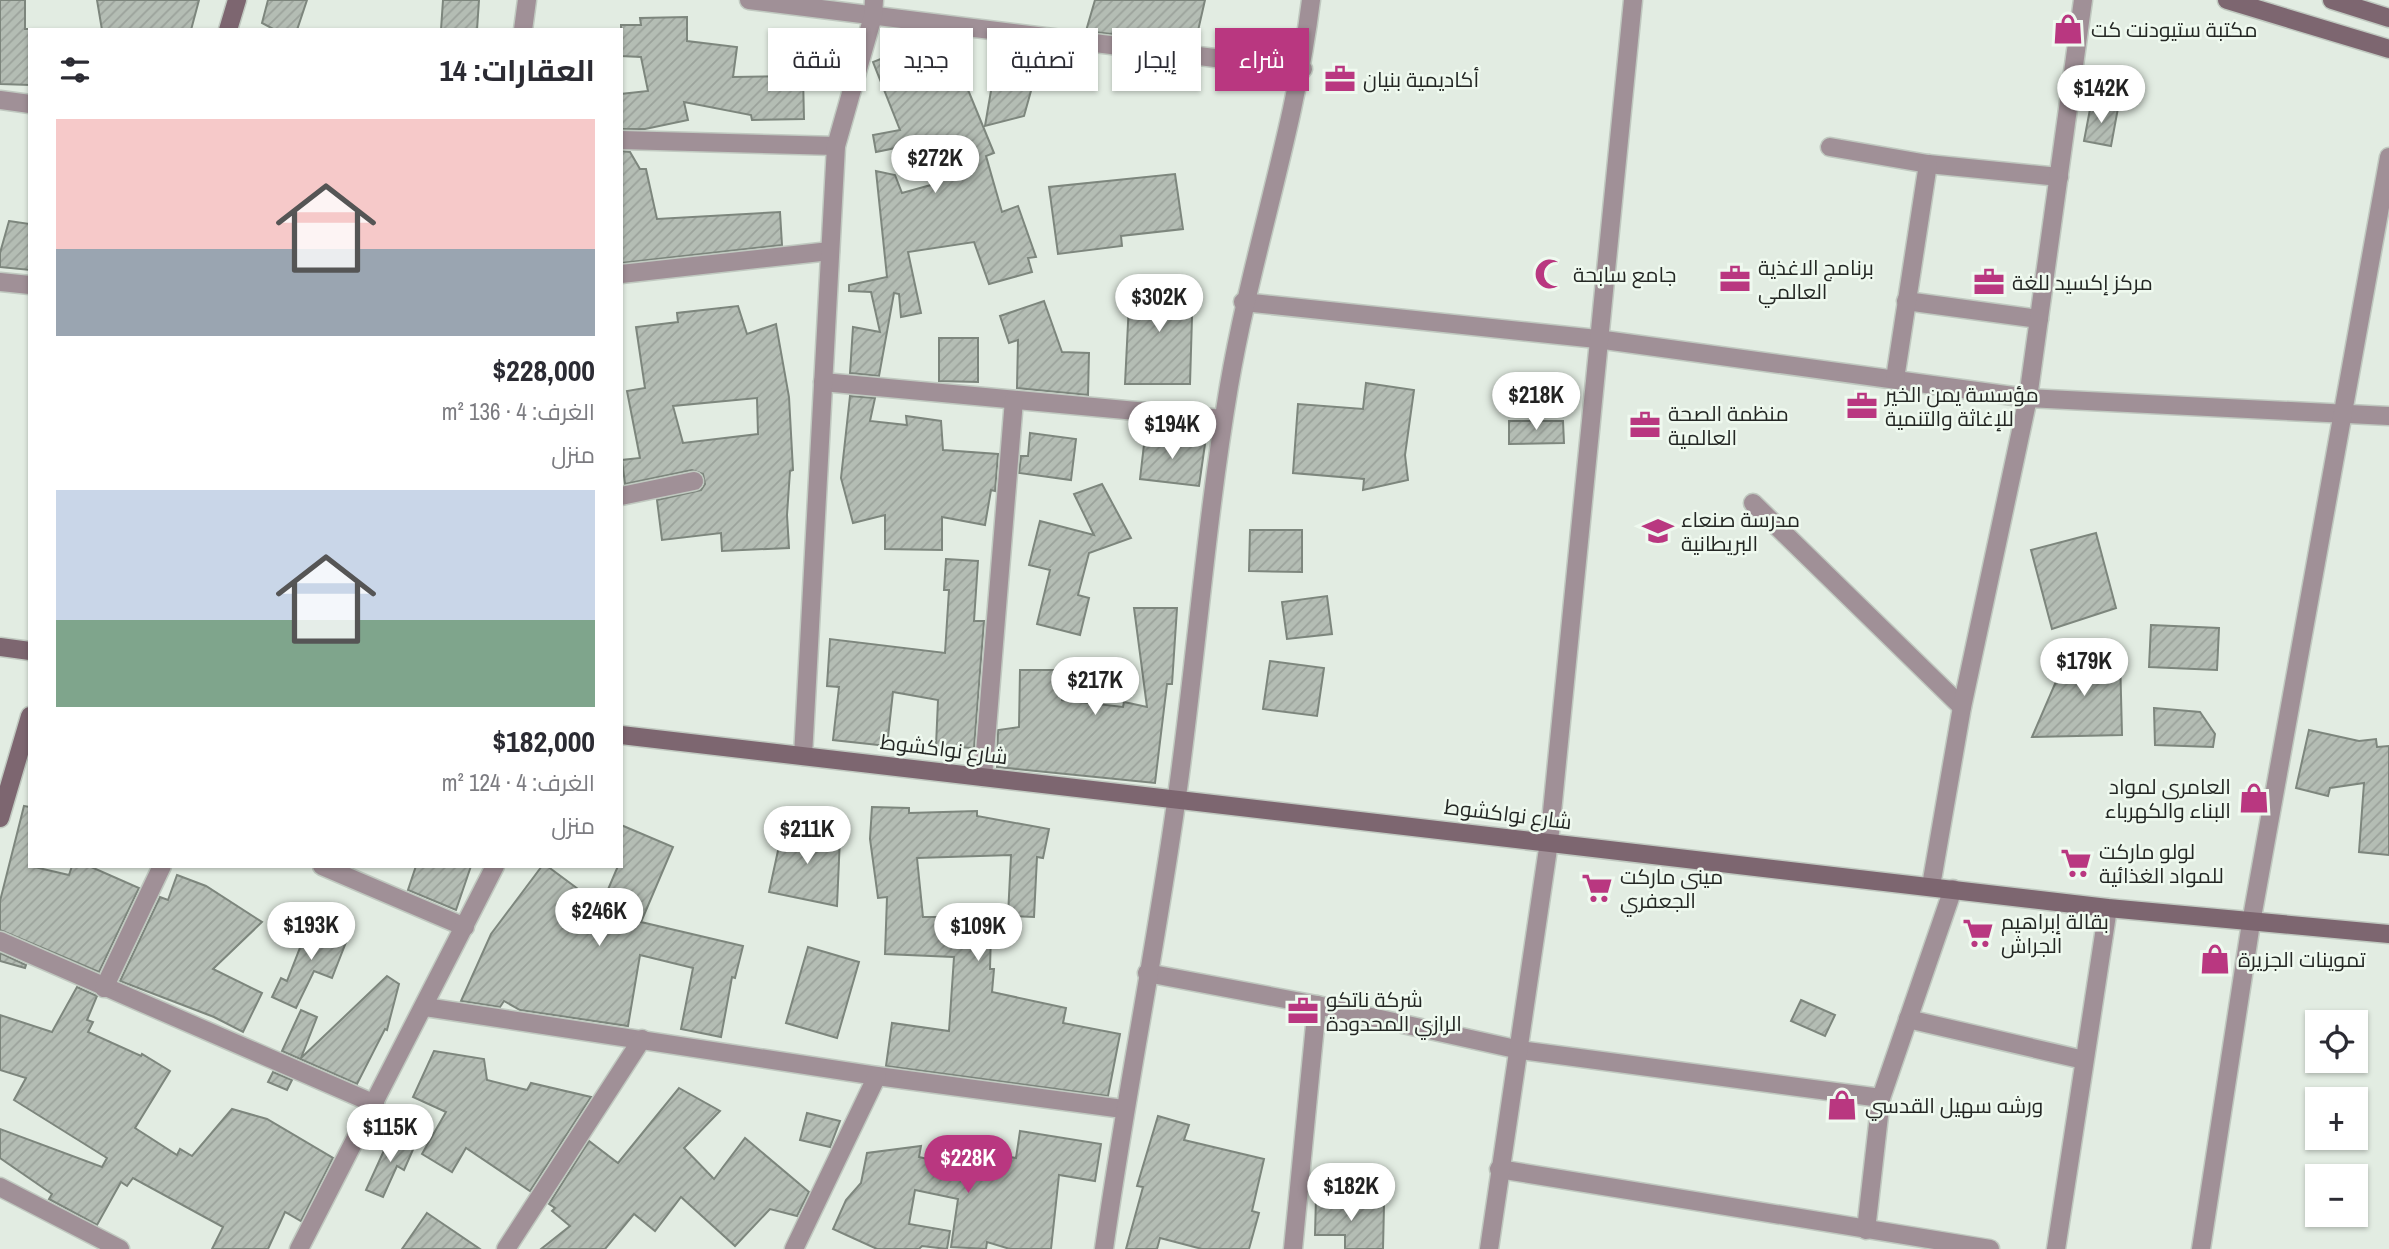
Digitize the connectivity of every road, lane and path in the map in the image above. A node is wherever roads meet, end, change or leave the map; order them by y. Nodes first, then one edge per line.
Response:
1 (237, 0) edge
2 (527, 0) edge
3 (748, 0) edge
4 (1311, 0) edge
5 (1633, 0) edge
6 (2083, 0) edge
7 (2227, 0) edge
8 (2332, 0) edge
9 (873, 8) edge
10 (2389, 18) edge
11 (229, 28) edge
12 (523, 28) edge
13 (1308, 28) edge
14 (2389, 49) edge
15 (1215, 57) edge
16 (1297, 91) edge
17 (0, 100) edge
18 (28, 104) edge
19 (623, 140) edge
20 (836, 146) junction
21 (1830, 147) dead end
22 (2389, 157) edge
23 (1928, 164) junction
24 (2059, 177) junction
25 (830, 251) junction
26 (623, 274) edge
27 (0, 282) edge
28 (28, 285) edge
29 (1906, 301) junction
30 (1243, 302) junction
31 (2039, 319) junction
32 (1597, 339) junction
33 (1895, 379) junction
34 (823, 382) junction
35 (2028, 398) junction
36 (1014, 400) junction
37 (2345, 413) junction
38 (2389, 416) edge
39 (1223, 419) junction
40 (694, 481) dead end
41 (623, 496) edge
42 (1753, 503) dead end
43 (0, 647) edge
44 (28, 651) edge
45 (1962, 706) junction
46 (28, 723) edge
47 (623, 735) edge
48 (803, 756) junction
49 (982, 777) junction
50 (1177, 799) junction
51 (0, 818) edge
52 (1549, 842) junction
53 (161, 868) edge
54 (327, 868) edge
55 (494, 868) edge
56 (1931, 886) junction
57 (1953, 889) junction
58 (2108, 908) junction
59 (2251, 923) junction
60 (465, 927) junction
61 (2389, 934) edge
62 (0, 941) edge
63 (1147, 973) junction
64 (104, 988) junction
65 (1317, 1005) junction
66 (425, 1007) junction
67 (1908, 1019) junction
68 (642, 1039) junction
69 (1520, 1050) junction
70 (2084, 1060) junction
71 (877, 1076) junction
72 (1881, 1098) junction
73 (375, 1104) junction
74 (1124, 1109) junction
75 (1499, 1169) junction
76 (0, 1186) edge
77 (1866, 1230) junction
78 (1960, 1246) edge
79 (120, 1249) edge
80 (299, 1249) edge
81 (506, 1249) edge
82 (793, 1249) edge
83 (1104, 1249) edge
84 (1293, 1249) edge
85 (1489, 1249) edge
86 (1990, 1249) edge
87 (2056, 1249) edge
88 (2201, 1249) edge

1 - 11 street
2 - 12 street
3 - 9 street
4 - 13 street
5 - 32 street
6 - 24 street
7 - 14 street
8 - 10 street
9 - 15 street
9 - 20 street
16 - 30 street
17 - 18 street
19 - 20 street
20 - 25 street
21 - 23 street
22 - 37 street
23 - 24 street
23 - 29 street
24 - 31 street
25 - 26 street
25 - 34 street
27 - 28 street
29 - 31 street
29 - 33 street
30 - 32 street
30 - 39 street
31 - 35 street
32 - 33 street
32 - 52 street
33 - 35 street
34 - 36 street
34 - 48 street
35 - 37 street
35 - 45 street
36 - 39 street
36 - 49 street
37 - 38 street
37 - 59 street
39 - 50 street
40 - 41 street
42 - 45 street
43 - 44 street
45 - 56 street
46 - 51 street
47 - 48 street, شارع نواكشوط
48 - 49 street, شارع نواكشوط
49 - 50 street, شارع نواكشوط
50 - 52 street, شارع نواكشوط
50 - 63 street
52 - 56 street, شارع نواكشوط
52 - 69 street
53 - 64 street
54 - 60 street
55 - 60 street
56 - 57 street, شارع نواكشوط
57 - 58 street, شارع نواكشوط
57 - 67 street
58 - 59 street, شارع نواكشوط
58 - 70 street
59 - 61 street, شارع نواكشوط
59 - 88 street
60 - 66 street
62 - 64 street
63 - 65 street
63 - 74 street
64 - 73 street
65 - 69 street
65 - 84 street
66 - 68 street
66 - 73 street
67 - 70 street
67 - 72 street
68 - 71 street
68 - 81 street
69 - 72 street
69 - 75 street
70 - 87 street
71 - 74 street
71 - 82 street
72 - 77 street
73 - 80 street
74 - 83 street
75 - 77 street
75 - 85 street
76 - 79 street
77 - 78 street
78 - 86 street

